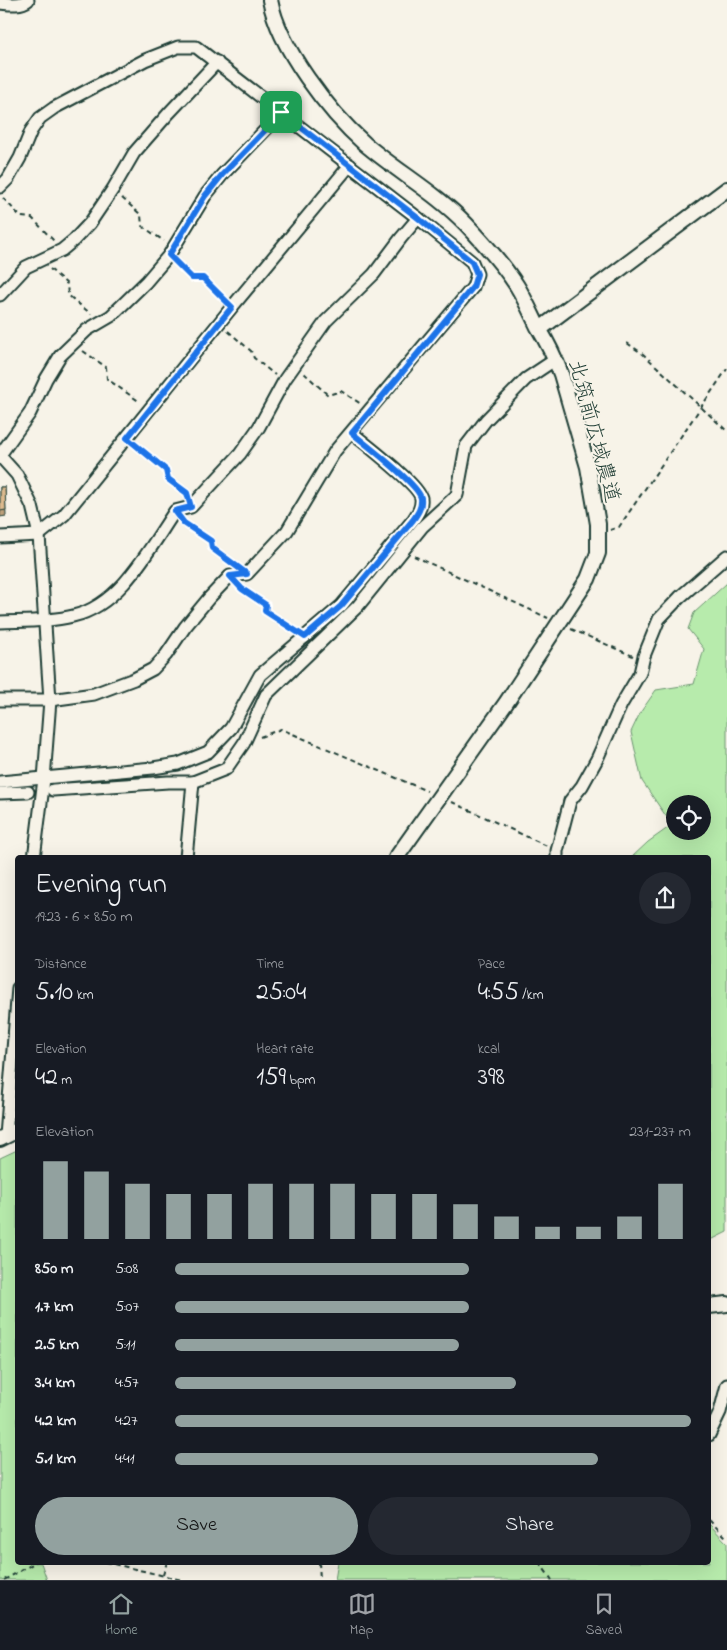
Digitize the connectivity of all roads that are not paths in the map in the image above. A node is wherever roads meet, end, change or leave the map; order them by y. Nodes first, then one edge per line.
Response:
1 (28, 0) edge
2 (270, 0) edge
3 (0, 3) edge
4 (217, 62) junction
5 (281, 112) junction
6 (350, 165) junction
7 (0, 187) edge
8 (727, 189) edge
9 (418, 218) junction
10 (0, 294) edge
11 (540, 329) junction
12 (556, 359) junction
13 (352, 433) junction
14 (0, 455) edge
15 (39, 535) junction
16 (0, 537) edge
17 (727, 556) edge
18 (44, 621) junction
19 (0, 622) edge
20 (0, 700) edge
21 (50, 700) junction
22 (236, 719) junction
23 (252, 725) junction
24 (44, 779) junction
25 (0, 782) edge
26 (193, 782) junction
27 (53, 790) dead end
28 (28, 792) dead end
29 (0, 793) edge
30 (557, 854) edge
31 (34, 855) edge
32 (186, 855) edge
33 (398, 855) edge
34 (15, 1032) edge
35 (8, 1135) edge
36 (727, 1304) edge
37 (711, 1306) edge
38 (727, 1385) edge
39 (711, 1431) edge

1 - 3 street
2 - 11 street, 北筑前広域農道
4 - 5 street
4 - 7 street
4 - 10 street
5 - 6 street
5 - 14 street
6 - 9 street
6 - 15 street
8 - 11 street
9 - 13 street
9 - 18 street
11 - 12 street, 北筑前広域農道
12 - 23 street
12 - 33 street, 北筑前広域農道
13 - 21 street
13 - 22 street
14 - 15 street
15 - 16 street
15 - 18 street
17 - 30 street
18 - 19 street
18 - 21 street
20 - 21 street
21 - 24 street
22 - 23 street
22 - 24 street
23 - 26 street
24 - 25 street
24 - 31 street
26 - 27 street
26 - 32 street
28 - 29 street
34 - 35 street
36 - 37 street
38 - 39 street

